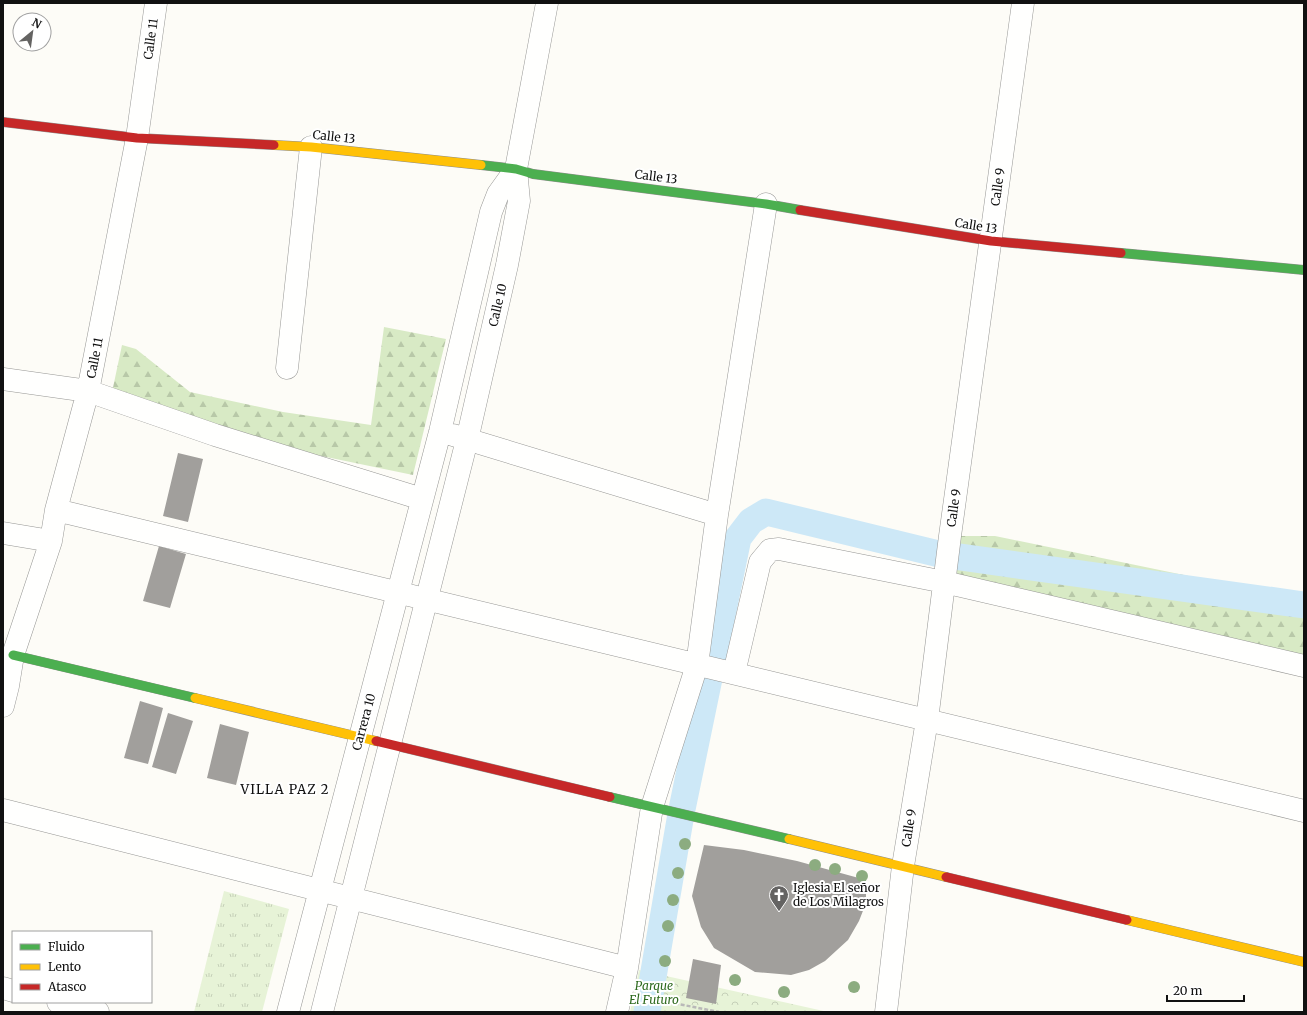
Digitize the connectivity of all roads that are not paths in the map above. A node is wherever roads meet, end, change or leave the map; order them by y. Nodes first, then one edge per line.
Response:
1 (156, 3) edge
2 (547, 3) edge
3 (1023, 3) edge
4 (3, 122) edge
5 (137, 138) junction
6 (311, 147) junction
7 (516, 170) junction
8 (766, 204) junction
9 (991, 241) junction
10 (481, 259) junction
11 (507, 265) junction
12 (1304, 270) edge
13 (286, 368) dead end
14 (3, 379) edge
15 (88, 392) junction
16 (440, 432) junction
17 (467, 440) junction
18 (422, 499) junction
19 (56, 510) junction
20 (717, 515) junction
21 (3, 533) edge
22 (51, 541) junction
23 (944, 579) junction
24 (398, 592) junction
25 (426, 599) junction
26 (13, 655) junction
27 (697, 665) junction
28 (1304, 666) edge
29 (734, 673) junction
30 (5, 692) edge
31 (927, 720) junction
32 (360, 738) junction
33 (390, 745) junction
34 (652, 807) junction
35 (3, 810) edge
36 (1304, 811) edge
37 (903, 866) junction
38 (320, 890) junction
39 (351, 898) junction
40 (1304, 962) edge
41 (627, 968) junction
42 (62, 1003) edge
43 (98, 1012) edge
44 (288, 1012) edge
45 (322, 1012) edge
46 (617, 1012) edge
47 (886, 1012) edge

1 - 5 street, Calle 11
2 - 7 street, Calle 10
3 - 9 street, Calle 9
4 - 5 street, Calle 13
5 - 6 street, Calle 13
5 - 15 street, Calle 11
6 - 7 street, Calle 13
6 - 13 street
7 - 8 street, Calle 13
7 - 10 street, Calle 10
7 - 11 street, Calle 10
8 - 9 street, Calle 13
8 - 20 street
9 - 12 street, Calle 13
9 - 23 street, Calle 9
10 - 11 street
10 - 16 street, Calle 10
11 - 17 street, Calle 10
14 - 15 street
15 - 18 street
15 - 19 street, Calle 11
16 - 17 street
16 - 18 street, Carrera 10
17 - 20 street
17 - 25 street
18 - 24 street, Carrera 10
19 - 22 street, Calle 11
19 - 24 street
20 - 27 street
21 - 22 street
22 - 26 street, Calle 11
23 - 28 street
23 - 29 street
23 - 31 street, Calle 9
24 - 25 street
24 - 32 street, Carrera 10
25 - 27 street
25 - 33 street
26 - 30 street, Calle 11
26 - 32 street
27 - 29 street
27 - 34 street
29 - 31 street
31 - 36 street
31 - 37 street, Calle 9
32 - 33 street
32 - 38 street, Carrera 10
33 - 34 street
33 - 39 street
34 - 37 street
34 - 41 street
35 - 38 street
37 - 40 street
37 - 47 street, Calle 9
38 - 39 street
38 - 44 street, Carrera 10
39 - 41 street
39 - 45 street
41 - 46 street
42 - 43 street

